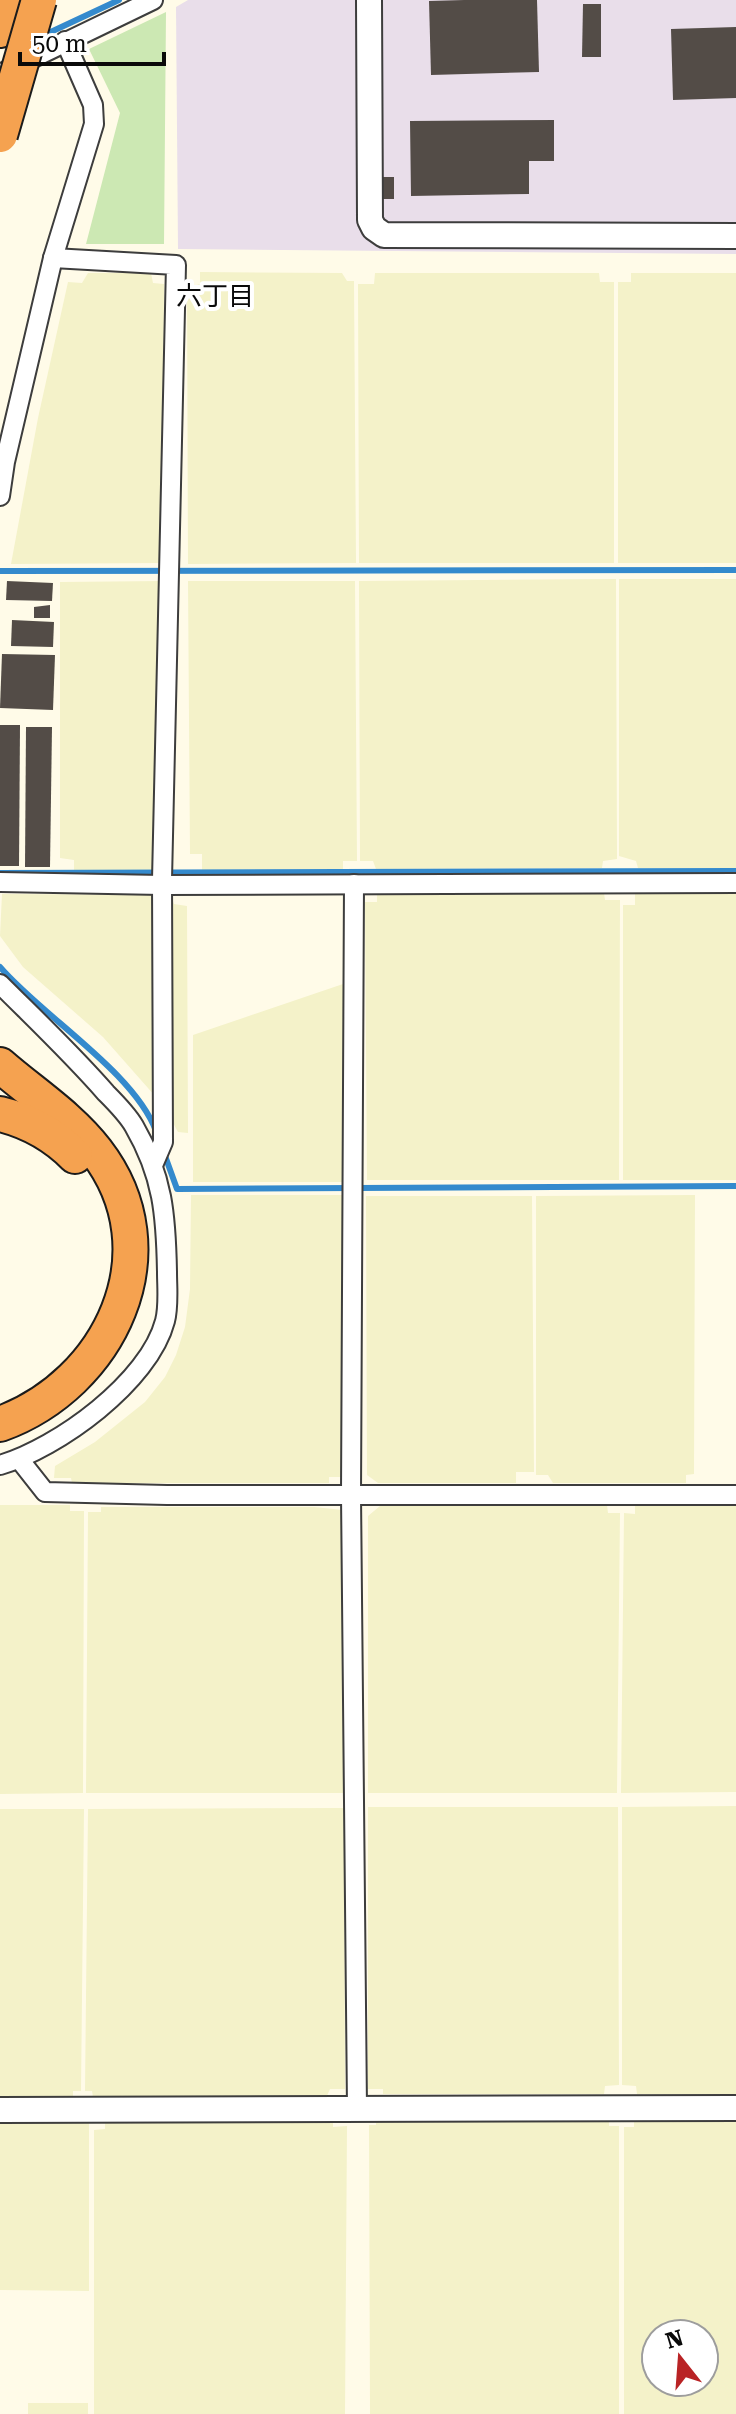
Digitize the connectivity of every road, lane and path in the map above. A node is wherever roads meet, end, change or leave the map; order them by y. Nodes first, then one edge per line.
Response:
1 (9, 0) edge
2 (39, 0) edge
3 (153, 0) edge
4 (369, 0) edge
5 (0, 30) edge
6 (65, 41) junction
7 (0, 74) edge
8 (0, 135) edge
9 (736, 236) edge
10 (53, 258) junction
11 (0, 496) edge
12 (162, 876) junction
13 (0, 882) edge
14 (736, 883) edge
15 (354, 884) junction
16 (0, 984) edge
17 (0, 1065) edge
18 (0, 1114) edge
19 (158, 1153) junction
20 (0, 1404) edge
21 (0, 1424) edge
22 (19, 1459) junction
23 (0, 1465) edge
24 (351, 1495) junction
25 (736, 1495) edge
26 (357, 2108) junction
27 (736, 2108) edge
28 (0, 2110) edge

1 - 5 highway
2 - 8 highway, bridge
3 - 6 street
4 - 9 street
6 - 7 street
6 - 10 street
10 - 11 street
10 - 12 street
12 - 13 street
12 - 15 street
12 - 19 street
14 - 15 street
15 - 24 street
16 - 19 street
17 - 21 highway
18 - 20 highway
19 - 22 street
22 - 23 street
22 - 24 street
24 - 25 street
24 - 26 street
26 - 27 street
26 - 28 street

